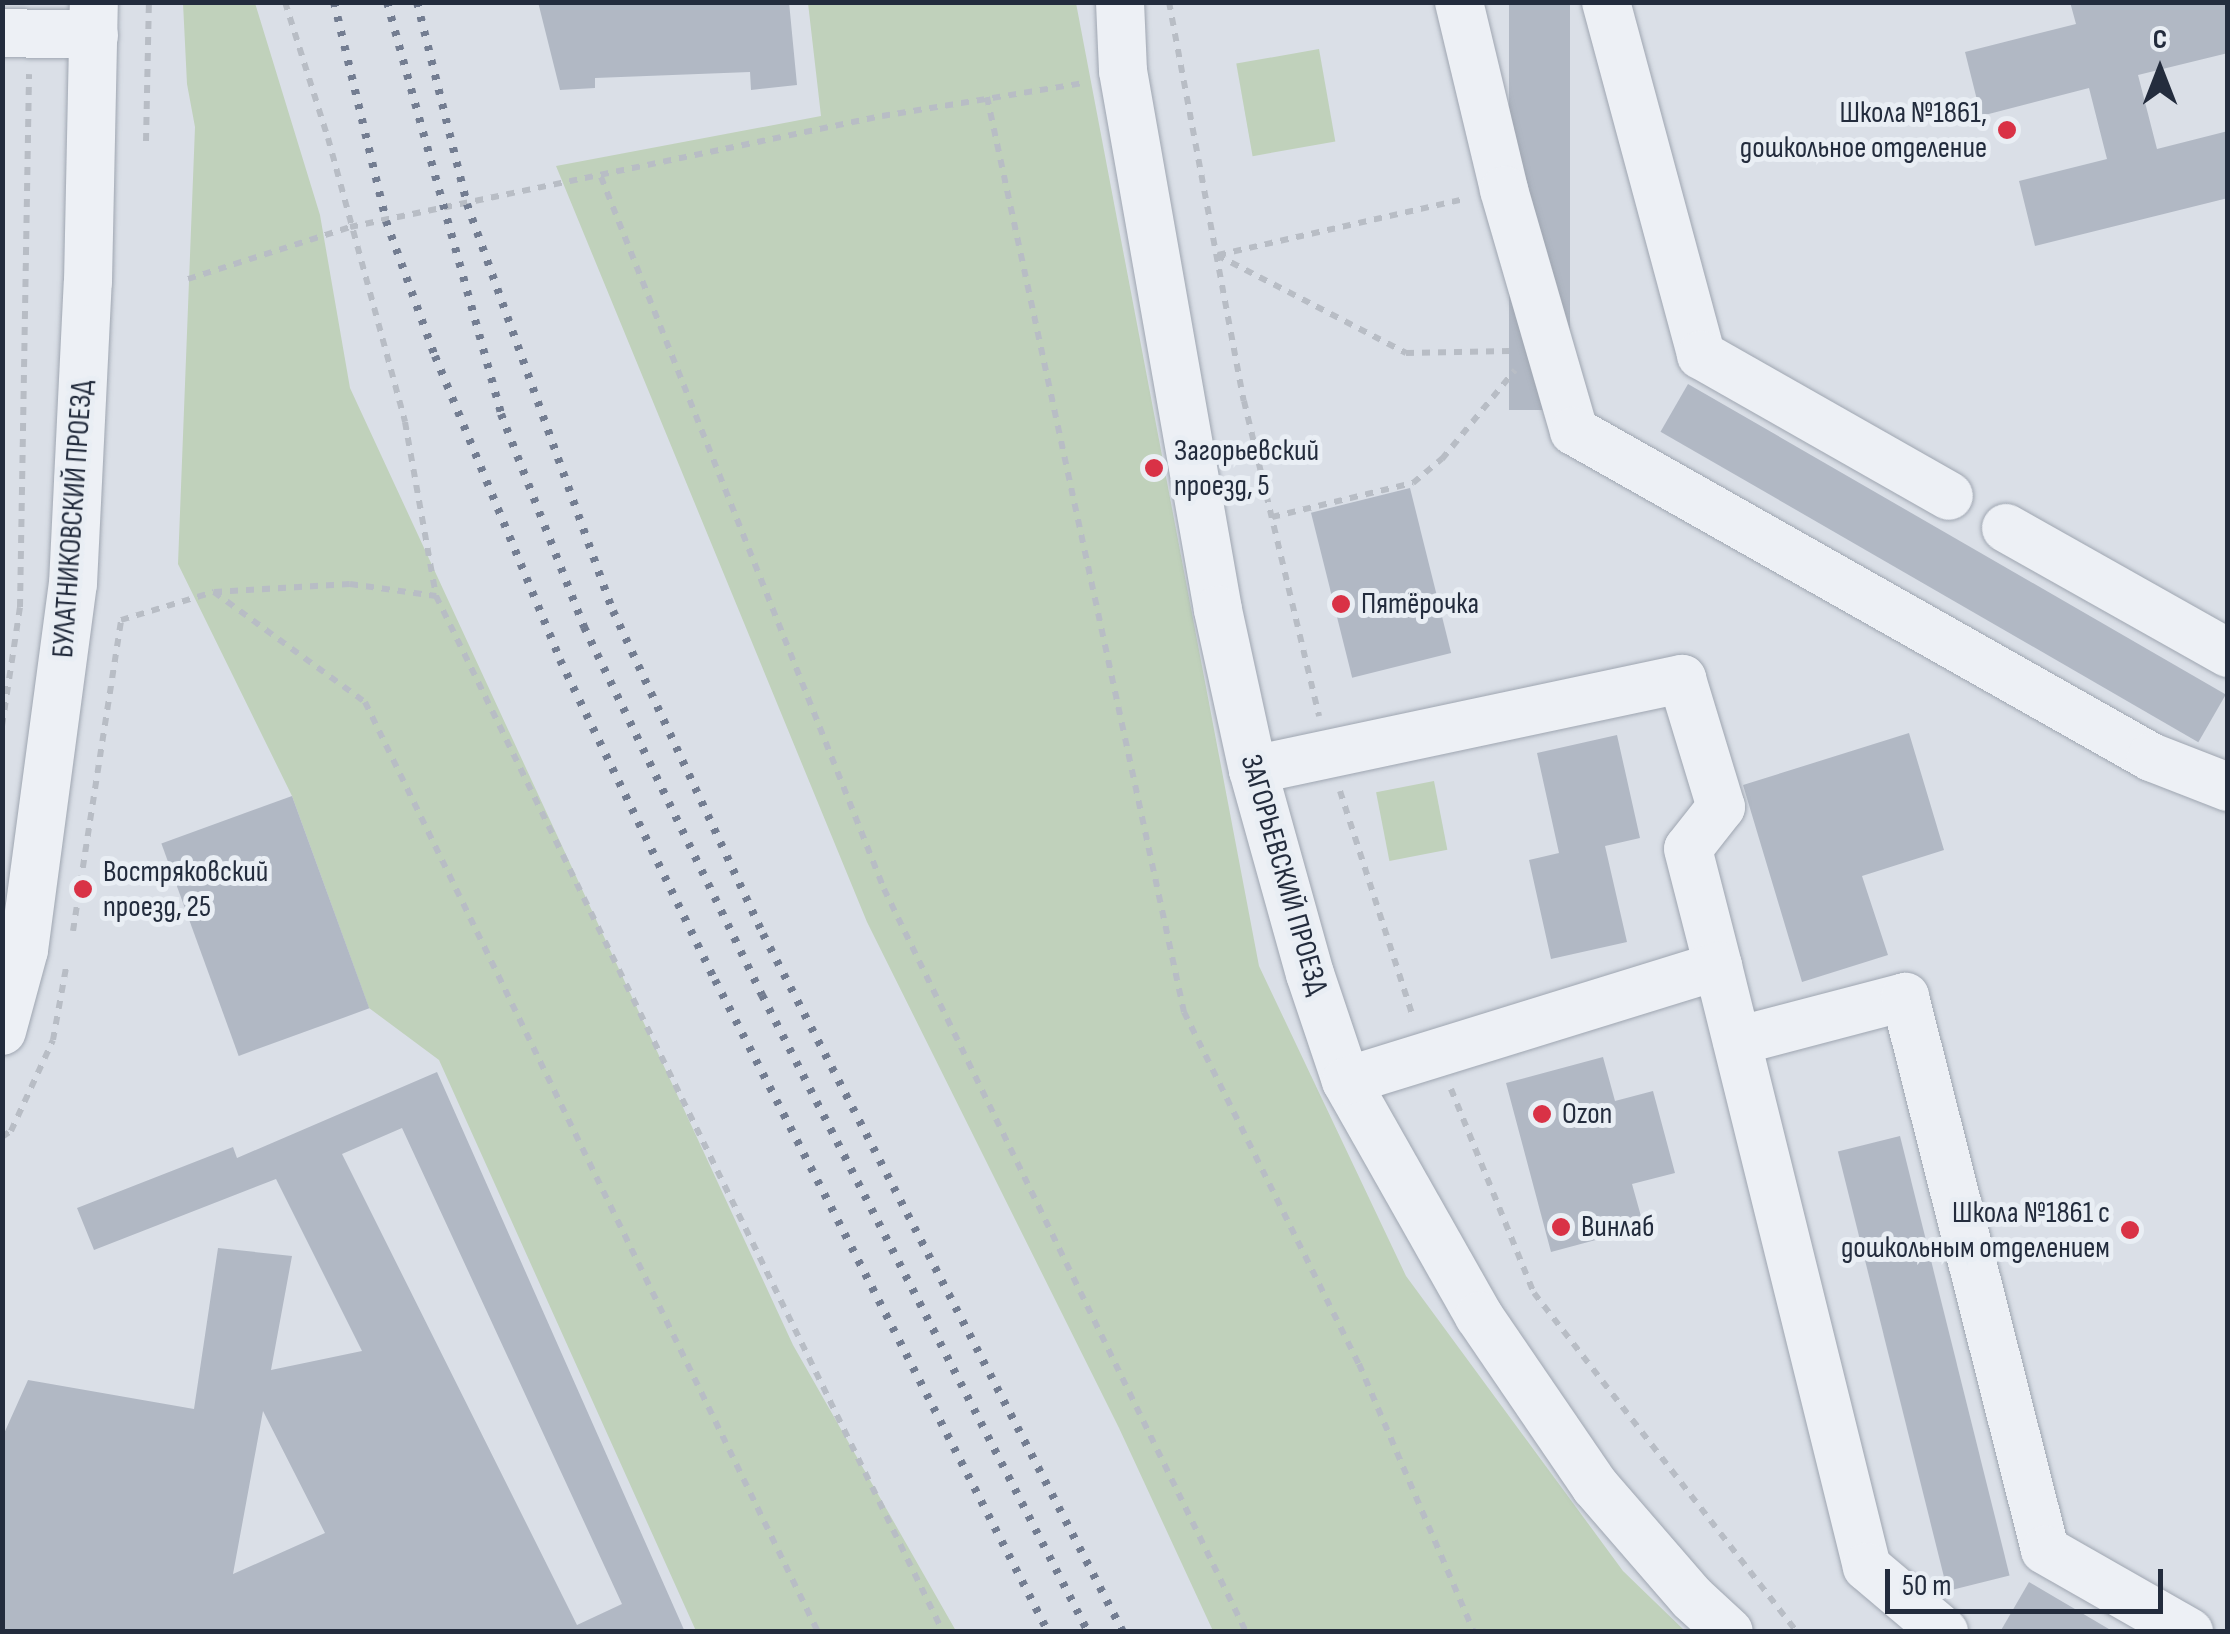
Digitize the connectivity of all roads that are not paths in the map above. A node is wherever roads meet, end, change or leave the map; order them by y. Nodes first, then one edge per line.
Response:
1 (1120, 2) edge
2 (1459, 2) edge
3 (1606, 2) edge
4 (94, 19) edge
5 (12, 26) edge
6 (1950, 496) dead end
7 (2006, 528) dead end
8 (2228, 654) edge
9 (1253, 770) junction
10 (2228, 786) edge
11 (1718, 966) junction
12 (2, 1031) edge
13 (1737, 1042) junction
14 (1346, 1082) junction
15 (1729, 1632) edge
16 (1944, 1632) edge
17 (2189, 1632) edge

1 - 9 street, ЗАГОРЬЕВСКИЙ ПРОЕЗД
2 - 10 street
3 - 6 street
4 - 5 street
4 - 12 street, БУЛАТНИКОВСКИЙ ПРОЕЗД
7 - 8 street
9 - 11 street
9 - 14 street, ЗАГОРЬЕВСКИЙ ПРОЕЗД
11 - 13 street
11 - 14 street
13 - 16 street
13 - 17 street
14 - 15 street, ЗАГОРЬЕВСКИЙ ПРОЕЗД

